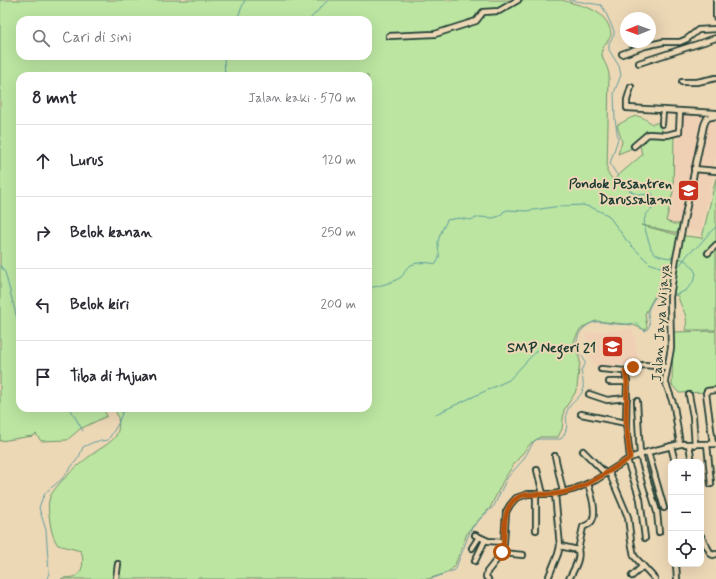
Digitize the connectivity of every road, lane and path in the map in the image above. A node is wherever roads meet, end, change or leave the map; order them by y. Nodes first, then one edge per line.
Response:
1 (518, 0) edge
2 (716, 0) edge
3 (716, 17) edge
4 (716, 29) edge
5 (389, 36) dead end
6 (716, 38) edge
7 (622, 54) dead end
8 (639, 63) dead end
9 (716, 78) edge
10 (682, 82) dead end
11 (632, 87) dead end
12 (663, 110) junction
13 (680, 111) junction
14 (716, 114) edge
15 (662, 124) dead end
16 (634, 146) dead end
17 (694, 169) junction
18 (716, 171) edge
19 (716, 245) edge
20 (708, 253) dead end
21 (667, 367) junction
22 (601, 369) dead end
23 (625, 371) junction
24 (609, 382) dead end
25 (627, 382) junction
26 (716, 390) edge
27 (589, 394) dead end
28 (689, 395) dead end
29 (627, 398) junction
30 (636, 401) dead end
31 (581, 414) dead end
32 (626, 423) junction
33 (680, 444) junction
34 (712, 444) edge
35 (689, 445) junction
36 (695, 445) junction
37 (671, 446) junction
38 (583, 451) dead end
39 (648, 452) junction
40 (640, 455) junction
41 (555, 456) dead end
42 (628, 459) junction
43 (674, 459) edge
44 (691, 459) edge
45 (537, 470) dead end
46 (608, 473) junction
47 (588, 484) junction
48 (712, 484) dead end
49 (563, 492) junction
50 (536, 494) junction
51 (543, 494) junction
52 (555, 494) junction
53 (664, 508) dead end
54 (536, 530) dead end
55 (659, 532) dead end
56 (645, 538) dead end
57 (485, 540) junction
58 (704, 541) edge
59 (504, 542) junction
60 (560, 546) junction
61 (472, 548) dead end
62 (578, 550) junction
63 (502, 552) junction
64 (716, 554) edge
65 (523, 555) dead end
66 (475, 561) dead end
67 (118, 564) dead end
68 (643, 566) junction
69 (676, 567) edge
70 (549, 576) dead end
71 (632, 576) dead end
72 (116, 579) edge
73 (488, 579) edge
74 (570, 579) edge
75 (655, 579) edge
76 (677, 579) edge

1 - 5 street
2 - 3 street
4 - 7 street
6 - 8 street
9 - 10 street
11 - 12 street
12 - 13 street
12 - 15 street
13 - 14 street
13 - 16 street
14 - 17 street, Jalan Jaya Wijaya
17 - 18 street
17 - 21 street, Jalan Jaya Wijaya
19 - 20 street
21 - 23 street
21 - 33 street, Jalan Jaya Wijaya
22 - 23 street
23 - 25 street
24 - 25 street
25 - 29 street
26 - 34 street
27 - 29 street
28 - 36 street
29 - 32 street
30 - 40 street
31 - 32 street
32 - 42 street
33 - 35 street
33 - 37 street
34 - 36 street
34 - 48 street
35 - 36 street
35 - 44 street
37 - 39 street
37 - 43 street
38 - 46 street
39 - 40 street
39 - 53 street
40 - 42 street
40 - 55 street
41 - 49 street
42 - 46 street
42 - 56 street
45 - 51 street
46 - 47 street
46 - 68 street
47 - 49 street
47 - 62 street
49 - 52 street
50 - 51 street
50 - 54 street
50 - 59 street
51 - 52 street
52 - 60 street
57 - 59 street
57 - 61 street
57 - 66 street
58 - 64 street
59 - 63 street
60 - 62 street
60 - 70 street
62 - 74 street
63 - 65 street
63 - 73 street
67 - 72 street
68 - 71 street
68 - 75 street
69 - 76 street

